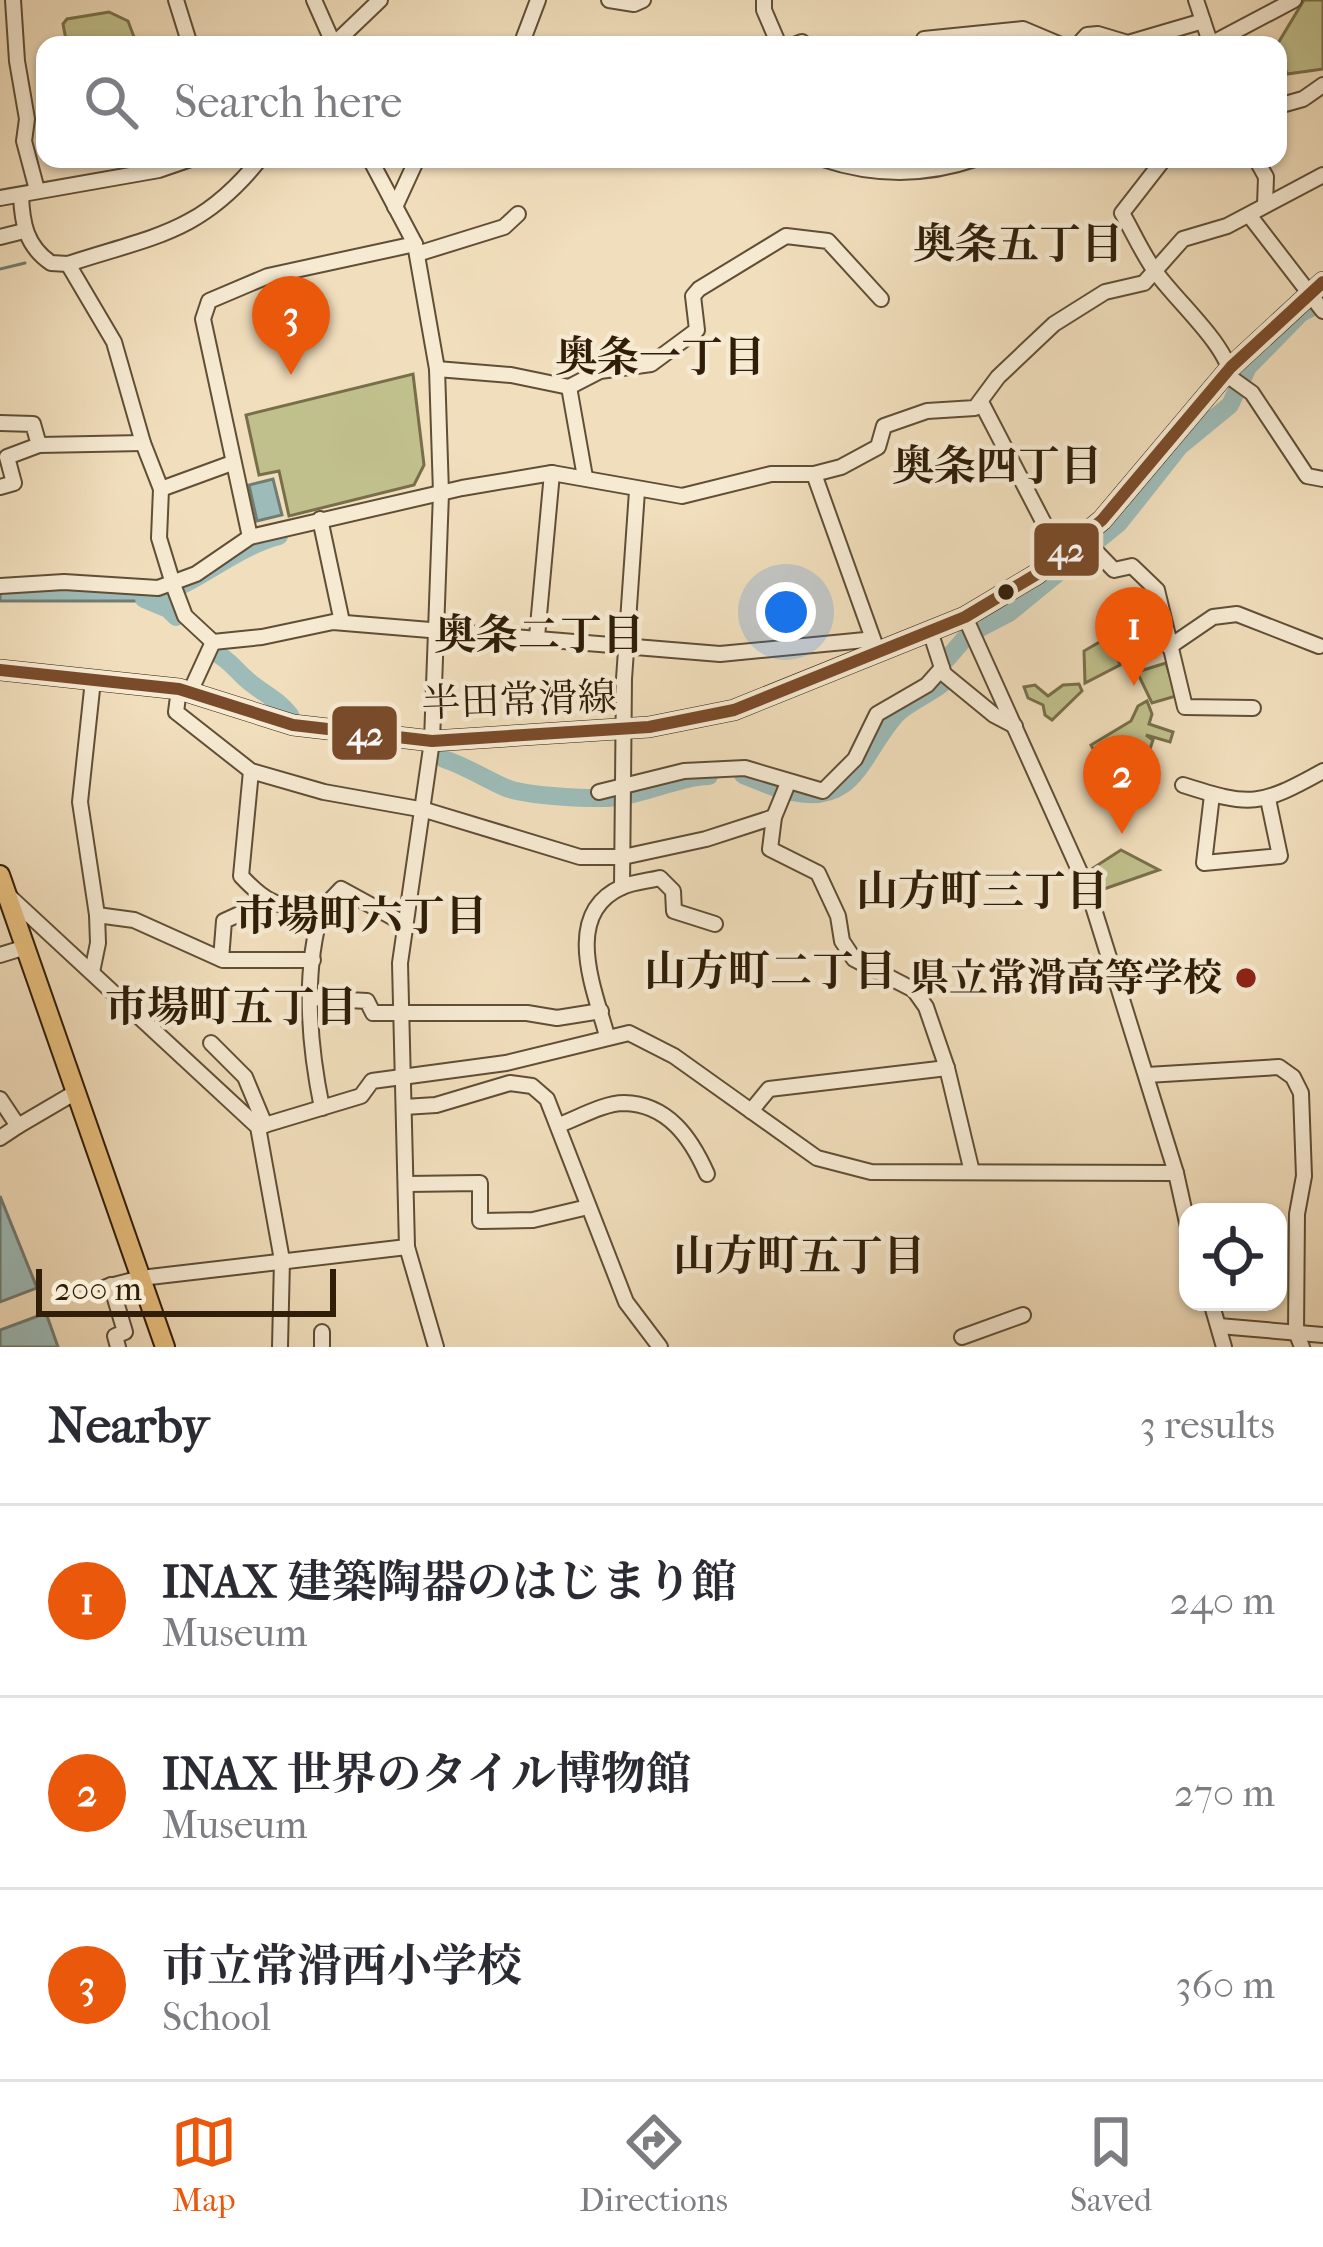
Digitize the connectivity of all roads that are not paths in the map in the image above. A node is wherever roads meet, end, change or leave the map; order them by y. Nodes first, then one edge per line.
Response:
1 (13, 0) edge
2 (176, 0) edge
3 (314, 0) edge
4 (380, 0) edge
5 (538, 0) edge
6 (609, 0) edge
7 (643, 0) edge
8 (764, 0) edge
9 (1196, 0) edge
10 (1294, 0) edge
11 (1203, 21) junction
12 (186, 36) edge
13 (330, 36) edge
14 (343, 36) edge
15 (524, 36) edge
16 (775, 36) edge
17 (954, 36) edge
18 (1040, 36) edge
19 (1155, 36) edge
20 (1208, 36) edge
21 (1225, 36) edge
22 (1323, 85) edge
23 (1287, 104) edge
24 (165, 168) edge
25 (252, 168) edge
26 (374, 168) edge
27 (413, 168) edge
28 (877, 168) edge
29 (927, 168) edge
30 (1157, 168) edge
31 (1261, 168) edge
32 (1323, 175) edge
33 (38, 190) junction
34 (20, 195) junction
35 (0, 198) edge
36 (1265, 205) junction
37 (394, 207) junction
38 (518, 214) dead end
39 (1249, 215) junction
40 (24, 231) junction
41 (0, 237) edge
42 (416, 249) junction
43 (68, 264) junction
44 (1156, 273) junction
45 (881, 299) dead end
46 (1319, 299) edge
47 (437, 369) junction
48 (1236, 378) junction
49 (569, 387) junction
50 (981, 402) junction
51 (0, 423) edge
52 (143, 443) junction
53 (39, 445) junction
54 (232, 463) junction
55 (552, 473) junction
56 (814, 474) junction
57 (585, 478) junction
58 (1323, 479) edge
59 (0, 487) edge
60 (160, 489) junction
61 (637, 490) junction
62 (441, 493) junction
63 (321, 524) junction
64 (250, 537) junction
65 (1090, 546) junction
66 (1061, 556) junction
67 (0, 586) edge
68 (175, 589) junction
69 (965, 617) junction
70 (342, 622) junction
71 (438, 629) junction
72 (930, 631) junction
73 (537, 637) junction
74 (214, 641) junction
75 (628, 646) junction
76 (1319, 646) dead end
77 (1169, 647) junction
78 (878, 650) junction
79 (942, 668) junction
80 (0, 670) edge
81 (93, 680) junction
82 (184, 690) junction
83 (1252, 708) dead end
84 (1015, 726) junction
85 (626, 729) junction
86 (432, 741) junction
87 (251, 771) junction
88 (1323, 771) edge
89 (788, 783) junction
90 (1183, 785) dead end
91 (599, 792) dead end
92 (623, 794) junction
93 (1212, 795) junction
94 (1268, 799) junction
95 (425, 810) junction
96 (775, 817) junction
97 (623, 857) junction
98 (0, 875) edge
99 (622, 887) junction
100 (7, 895) junction
101 (268, 901) junction
102 (322, 909) junction
103 (97, 915) junction
104 (405, 924) junction
105 (715, 924) dead end
106 (26, 947) junction
107 (0, 955) edge
108 (220, 959) junction
109 (313, 960) junction
110 (92, 972) junction
111 (312, 998) junction
112 (402, 1012) junction
113 (601, 1012) junction
114 (607, 1036) junction
115 (211, 1043) dead end
116 (506, 1063) junction
117 (947, 1068) junction
118 (1147, 1075) junction
119 (403, 1076) junction
120 (511, 1082) junction
121 (76, 1092) junction
122 (0, 1099) edge
123 (404, 1107) junction
124 (322, 1108) junction
125 (751, 1111) junction
126 (560, 1125) junction
127 (18, 1126) junction
128 (262, 1126) junction
129 (0, 1138) edge
130 (972, 1172) junction
131 (1176, 1173) junction
132 (706, 1174) dead end
133 (406, 1184) junction
134 (1183, 1203) edge
135 (588, 1207) junction
136 (1297, 1214) junction
137 (1287, 1215) edge
138 (406, 1246) junction
139 (282, 1260) junction
140 (141, 1278) junction
141 (1214, 1311) edge
142 (1023, 1315) dead end
143 (1219, 1326) junction
144 (1323, 1335) edge
145 (962, 1337) dead end
146 (1299, 1340) edge
147 (118, 1347) edge
148 (165, 1347) edge
149 (280, 1347) edge
150 (436, 1347) edge
151 (660, 1347) edge
152 (1224, 1347) edge

1 - 33 street
2 - 12 street
3 - 13 street
4 - 14 street
5 - 15 street
6 - 7 street
8 - 16 street
9 - 11 street
10 - 21 street
11 - 19 street
11 - 20 street
17 - 18 street
22 - 23 street
24 - 33 street
25 - 43 street
26 - 37 street
27 - 37 street
28 - 29 street
30 - 44 street
31 - 36 street
32 - 36 street
33 - 34 street
34 - 35 street
34 - 40 street
36 - 39 street
37 - 42 street
38 - 42 street
39 - 44 street
39 - 46 street
40 - 41 street
40 - 43 street
42 - 47 street
42 - 54 street
43 - 52 street
44 - 48 street
44 - 50 street
45 - 49 street
46 - 48 main road, 半田常滑線
47 - 49 street
47 - 62 street
48 - 58 street
48 - 65 main road, 半田常滑線
49 - 57 street
50 - 56 street
50 - 66 street
51 - 53 street
52 - 53 street
52 - 60 street
53 - 59 street
54 - 60 street
54 - 64 street
55 - 57 street
55 - 62 street
55 - 73 street
56 - 61 street
56 - 78 street
57 - 61 street
60 - 68 street
61 - 75 street
62 - 63 street
62 - 71 street
63 - 64 street
63 - 70 street
64 - 68 street
65 - 66 main road, 半田常滑線
65 - 77 street
66 - 69 main road, 半田常滑線
67 - 68 street
68 - 74 street
69 - 72 main road, 半田常滑線
69 - 84 street
70 - 71 street
70 - 74 street
71 - 73 street
71 - 86 street
72 - 78 main road, 半田常滑線
72 - 79 street
73 - 75 street
74 - 82 street
75 - 78 street
75 - 85 street
76 - 77 street
77 - 83 street
78 - 85 main road, 半田常滑線
79 - 84 street
79 - 89 street
80 - 81 main road, 半田常滑線
81 - 82 main road, 半田常滑線
81 - 103 street
82 - 86 main road, 半田常滑線
82 - 87 street
84 - 118 street
85 - 86 main road, 半田常滑線
85 - 92 street
86 - 95 street
87 - 95 street
87 - 101 street
88 - 94 street
89 - 92 street
89 - 96 street
90 - 93 street
91 - 92 street
92 - 97 street
93 - 94 street
93 - 94 street
95 - 97 street
95 - 104 street
96 - 97 street
96 - 117 street
97 - 99 street
98 - 100 main road
99 - 105 street
99 - 113 street
100 - 106 main road
100 - 110 street
101 - 102 street
101 - 108 street
102 - 104 street
102 - 109 street
103 - 108 street
103 - 110 street
104 - 112 street
106 - 107 street
106 - 121 main road
108 - 109 street
109 - 111 street
110 - 128 street
111 - 112 street
111 - 124 street
112 - 113 street
112 - 119 street
113 - 114 street
114 - 116 street
114 - 125 street
115 - 128 street
116 - 119 street
116 - 120 street
117 - 125 street
117 - 130 street
118 - 131 street
118 - 136 street
119 - 123 street
119 - 124 street
120 - 123 street
120 - 126 street
121 - 127 street
121 - 140 main road
122 - 127 street
123 - 133 street
124 - 128 street
125 - 130 street
126 - 132 street
126 - 135 street
127 - 129 street
128 - 139 street
130 - 131 street
131 - 134 street
133 - 135 street
133 - 138 street
135 - 151 street
136 - 137 street
136 - 146 street
138 - 139 street
138 - 150 street
139 - 140 street
139 - 149 street
140 - 147 street
140 - 148 main road
141 - 143 street
142 - 145 street
143 - 146 street
143 - 152 street
144 - 146 street

